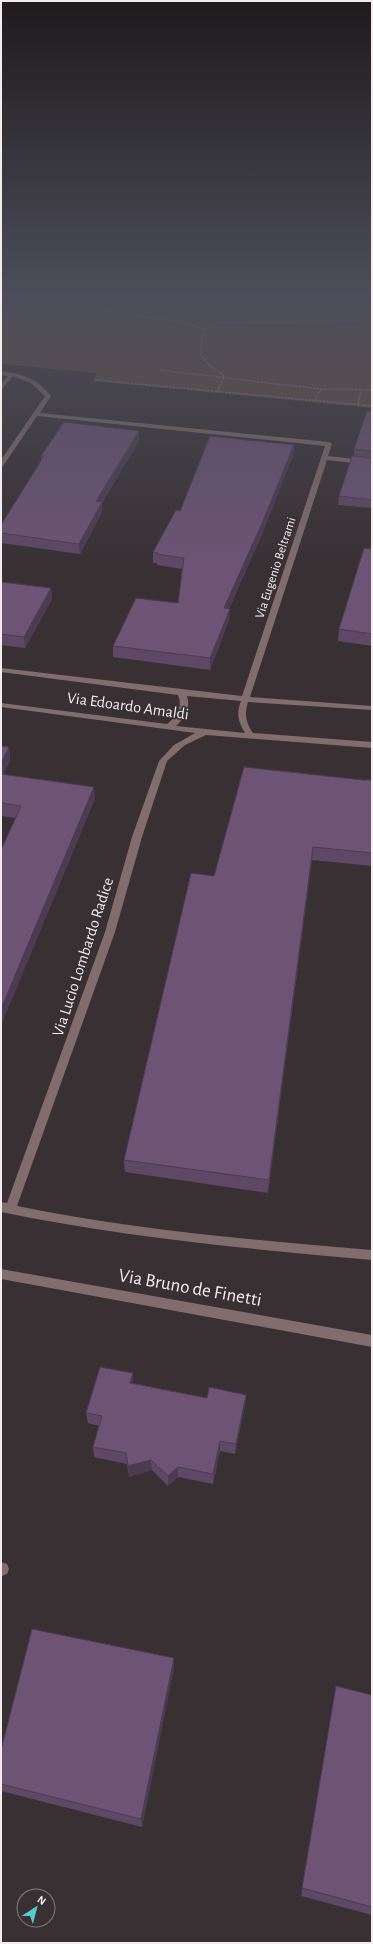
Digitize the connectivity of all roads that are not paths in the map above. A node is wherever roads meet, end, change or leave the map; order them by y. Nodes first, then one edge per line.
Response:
1 (41, 388) edge
2 (35, 414) junction
3 (324, 458) junction
4 (372, 463) edge
5 (1, 464) edge
6 (1, 670) edge
7 (181, 692) junction
8 (246, 699) junction
9 (1, 705) edge
10 (372, 708) edge
11 (168, 728) junction
12 (205, 732) junction
13 (251, 736) junction
14 (372, 745) edge
15 (6, 1208) edge
16 (372, 1255) edge
17 (1, 1274) edge
18 (372, 1341) edge

1 - 2 street
2 - 3 street, Via Eugenio Beltrami
2 - 5 street
3 - 4 street
3 - 8 street, Via Eugenio Beltrami
6 - 7 street, Via Edoardo Amaldi
7 - 8 street, Via Edoardo Amaldi
7 - 11 street
8 - 10 street, Via Edoardo Amaldi
8 - 13 street
9 - 11 street, Via Edoardo Amaldi
11 - 12 street, Via Edoardo Amaldi
12 - 13 street, Via Edoardo Amaldi
12 - 15 street, Via Lucio Lombardo Radice
13 - 14 street, Via Edoardo Amaldi
15 - 16 street
17 - 18 street, Via Bruno de Finetti

